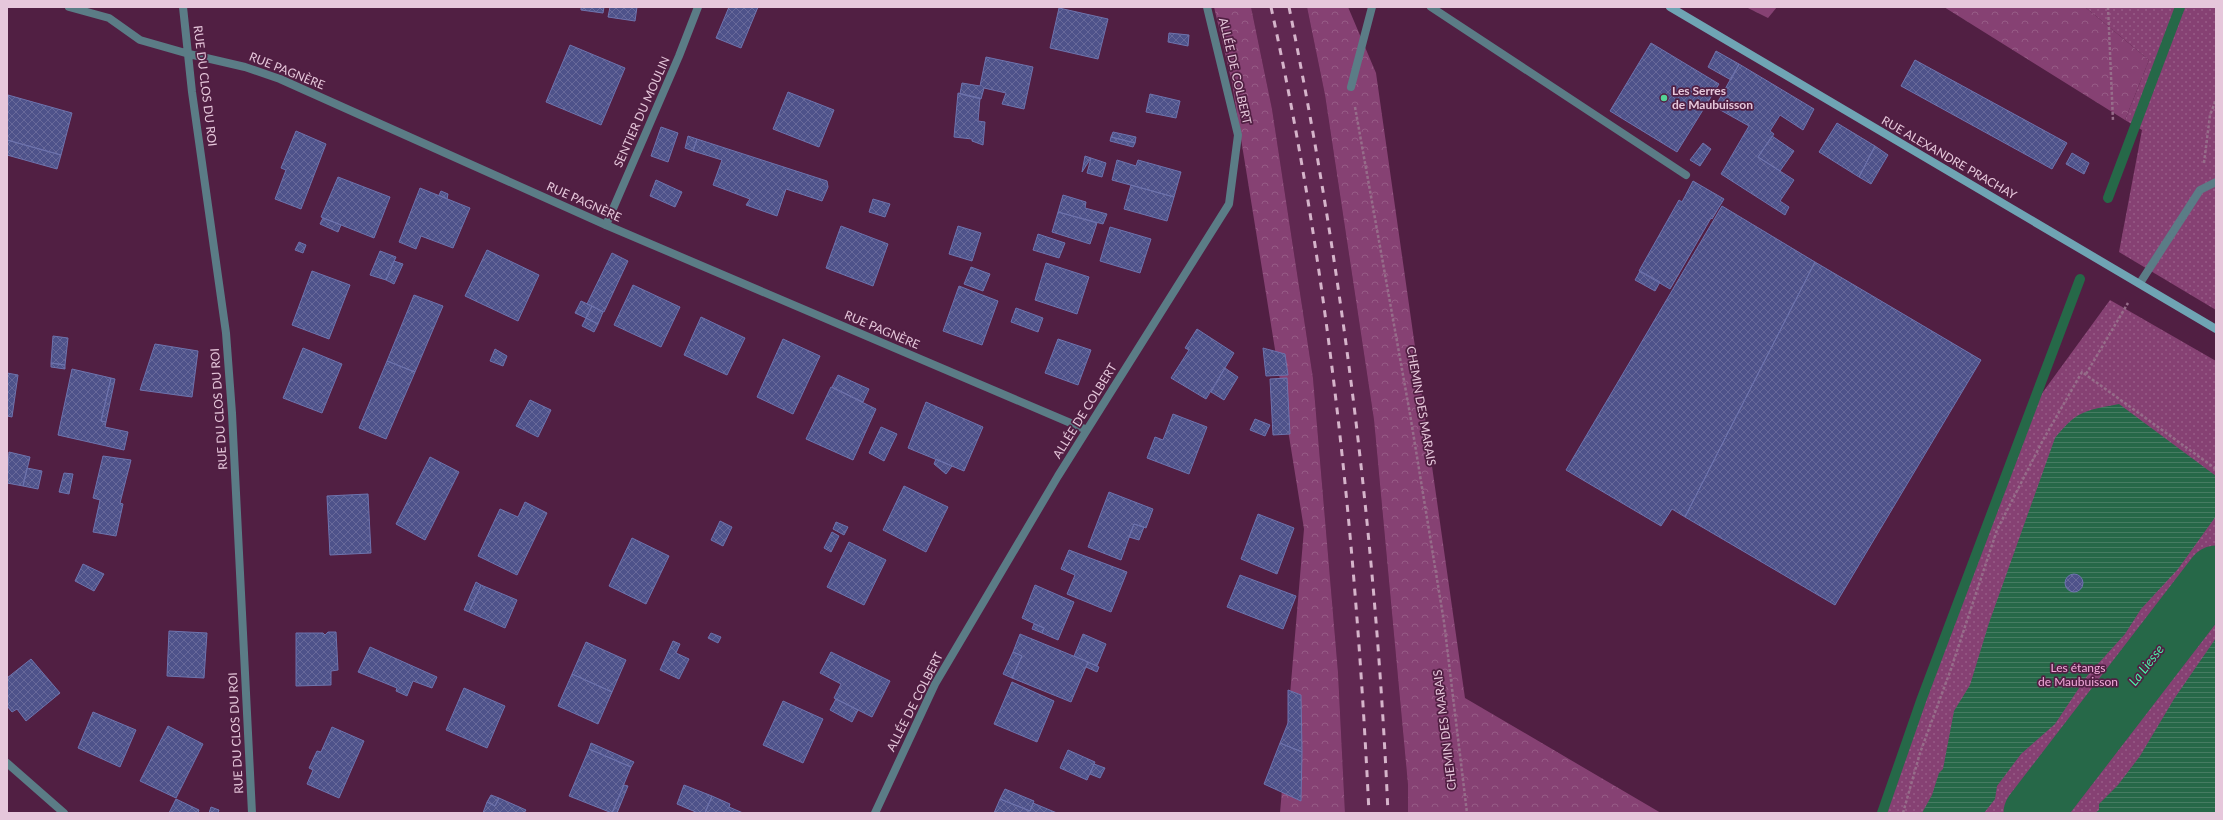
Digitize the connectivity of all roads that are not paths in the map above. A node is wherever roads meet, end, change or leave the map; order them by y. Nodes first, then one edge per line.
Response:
1 (69, 7) edge
2 (183, 7) edge
3 (698, 7) edge
4 (1207, 7) edge
5 (1372, 7) edge
6 (1431, 7) edge
7 (1670, 7) edge
8 (189, 54) junction
9 (1351, 87) road end
10 (1686, 175) dead end
11 (2216, 182) edge
12 (606, 225) junction
13 (2140, 283) junction
14 (2216, 329) edge
15 (1088, 430) junction
16 (7, 763) edge
17 (64, 813) edge
18 (252, 813) edge
19 (875, 813) edge

1 - 8 street, RUE PAGNÈRE
2 - 8 street, RUE DU CLOS DU ROI
3 - 12 street, SENTIER DU MOULIN
4 - 15 street, ALLÉE DE COLBERT
5 - 9 street
6 - 10 street
7 - 13 street, RUE ALEXANDRE PRACHAY
8 - 12 street, RUE PAGNÈRE
8 - 18 street, RUE DU CLOS DU ROI
11 - 13 street
12 - 15 street, RUE PAGNÈRE
13 - 14 street, RUE ALEXANDRE PRACHAY
15 - 19 street, ALLÉE DE COLBERT
16 - 17 street

